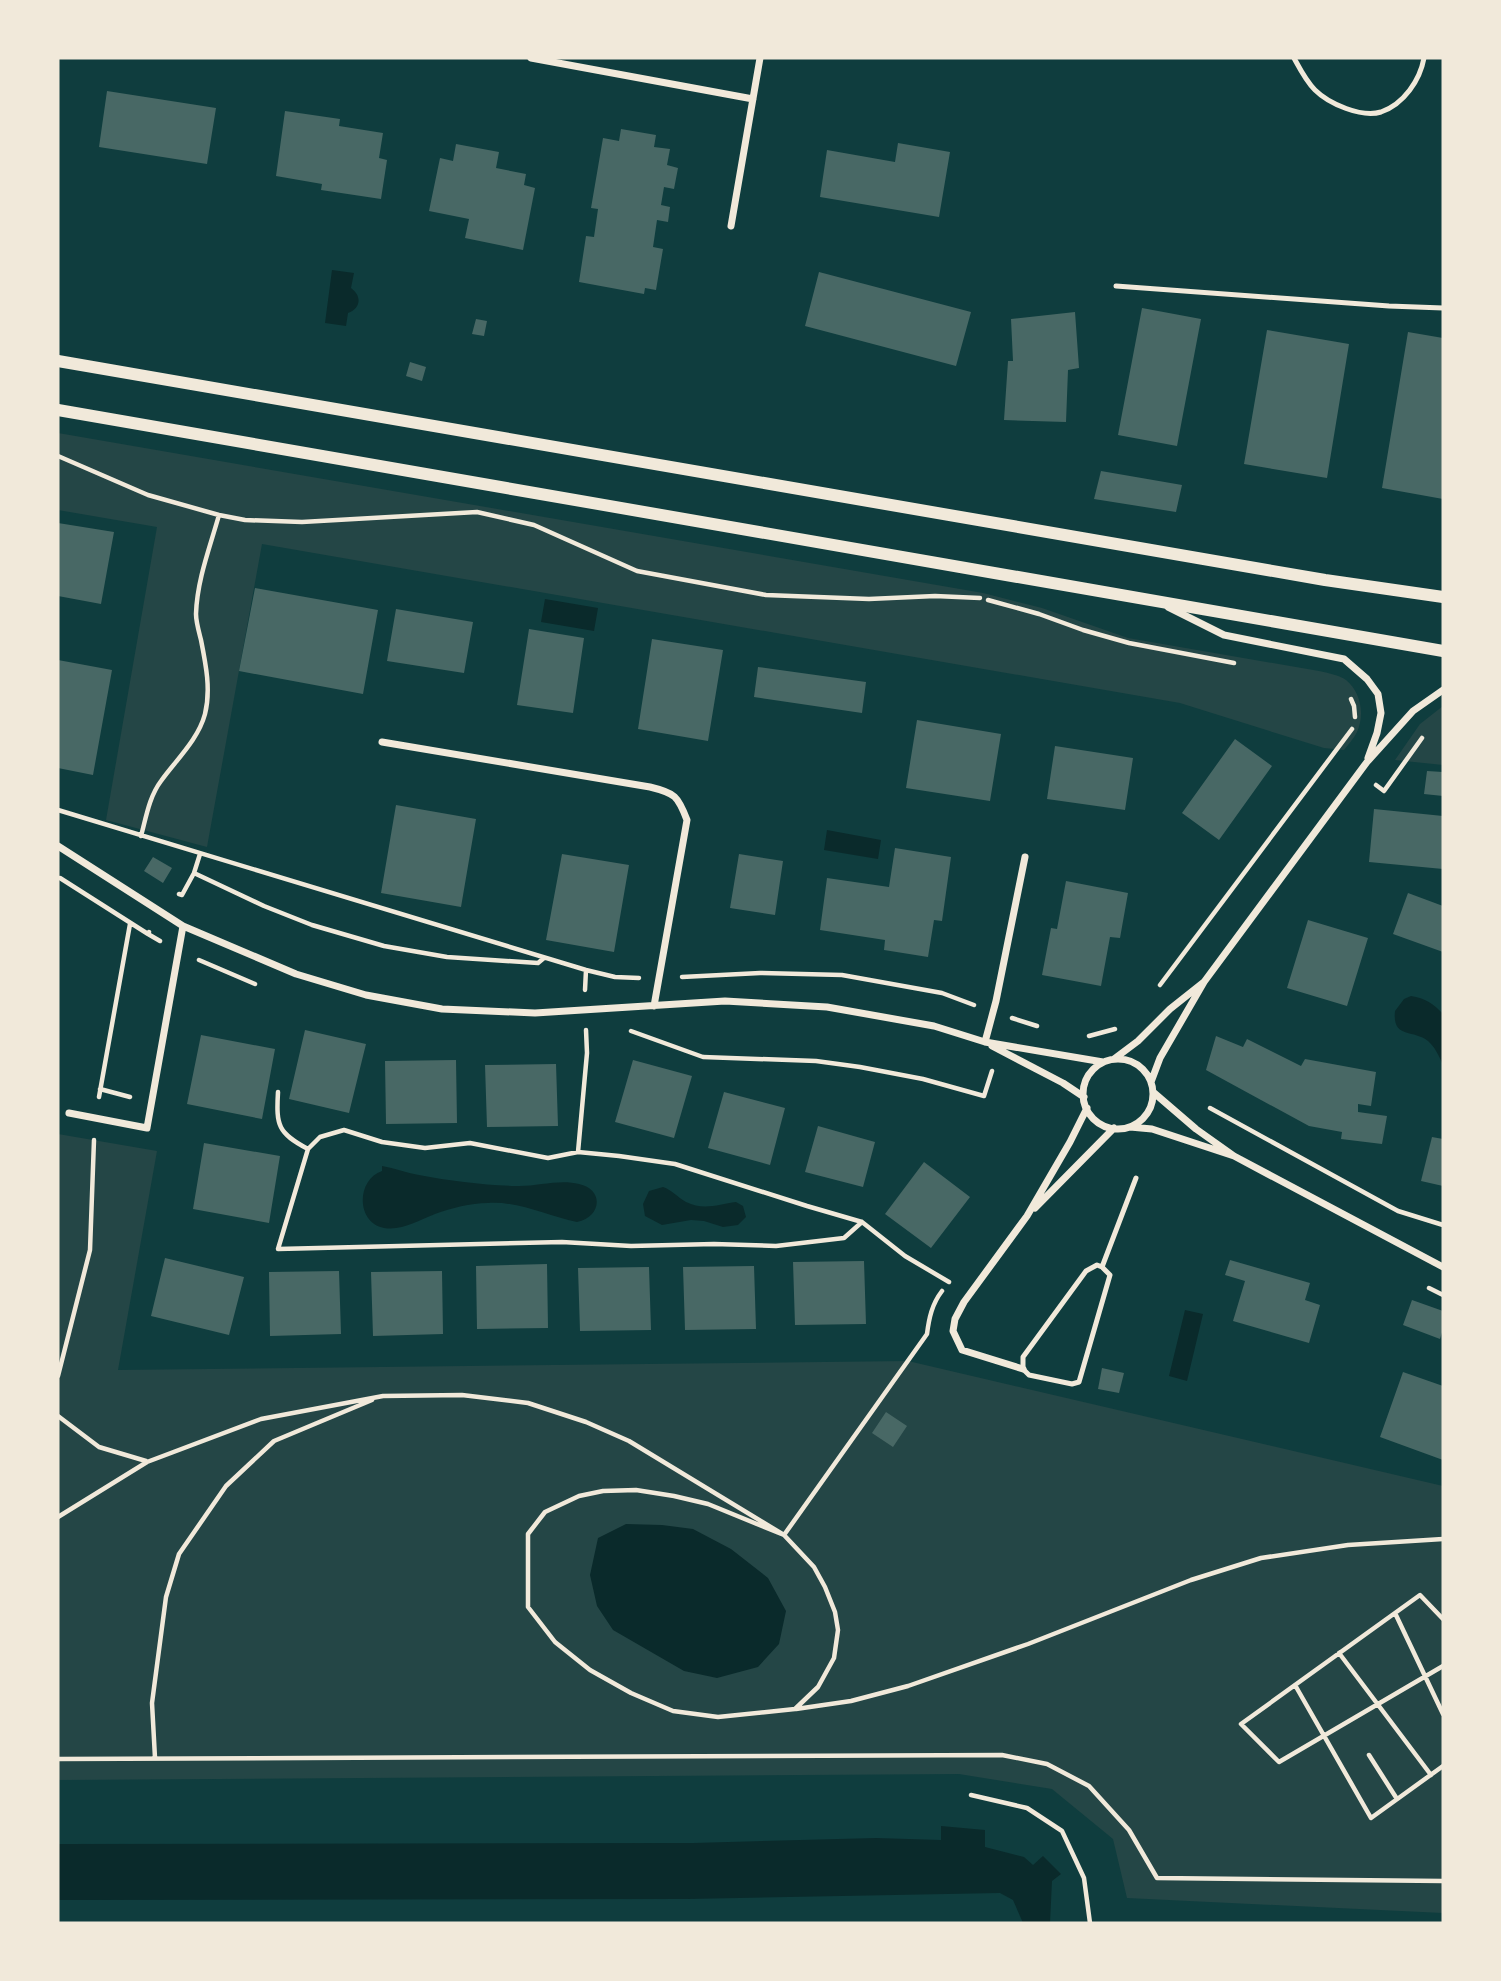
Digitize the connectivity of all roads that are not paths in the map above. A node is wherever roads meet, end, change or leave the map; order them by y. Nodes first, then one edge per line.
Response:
1 (531, 58) edge
2 (760, 58) edge
3 (1294, 58) edge
4 (1424, 58) edge
5 (753, 99) junction
6 (731, 226) dead end
7 (1116, 286) dead end
8 (1443, 308) edge
9 (58, 362) edge
10 (58, 410) edge
11 (1443, 597) edge
12 (1152, 599) junction
13 (1443, 651) edge
14 (1443, 690) edge
15 (382, 741) dead end
16 (1367, 762) junction
17 (58, 846) edge
18 (1025, 858) dead end
19 (183, 926) junction
20 (1203, 982) junction
21 (654, 1006) junction
22 (985, 1042) junction
23 (1114, 1059) junction
24 (1103, 1062) junction
25 (1151, 1082) junction
26 (1153, 1092) junction
27 (1084, 1097) junction
28 (1087, 1108) junction
29 (69, 1113) dead end
30 (1129, 1127) junction
31 (1114, 1128) junction
32 (1234, 1156) junction
33 (1136, 1178) dead end
34 (1027, 1216) junction
35 (1102, 1267) junction
36 (1443, 1267) edge
37 (1023, 1369) junction

1 - 5 street
2 - 5 street
3 - 4 lane
5 - 6 street
7 - 8 lane
9 - 11 street
10 - 12 street
12 - 13 street
12 - 16 street
14 - 16 street
15 - 21 street
16 - 20 street
17 - 19 street
18 - 22 street
19 - 21 street
19 - 29 street
20 - 23 street
20 - 25 street
21 - 22 street
22 - 24 street
22 - 27 street
23 - 24 street
23 - 25 street
24 - 27 street
25 - 26 street
26 - 30 street
26 - 32 street
27 - 28 street
28 - 31 street
28 - 34 street
30 - 31 street
30 - 32 street
31 - 34 street
32 - 36 street
33 - 35 lane
34 - 37 street
35 - 37 lane
35 - 37 lane

